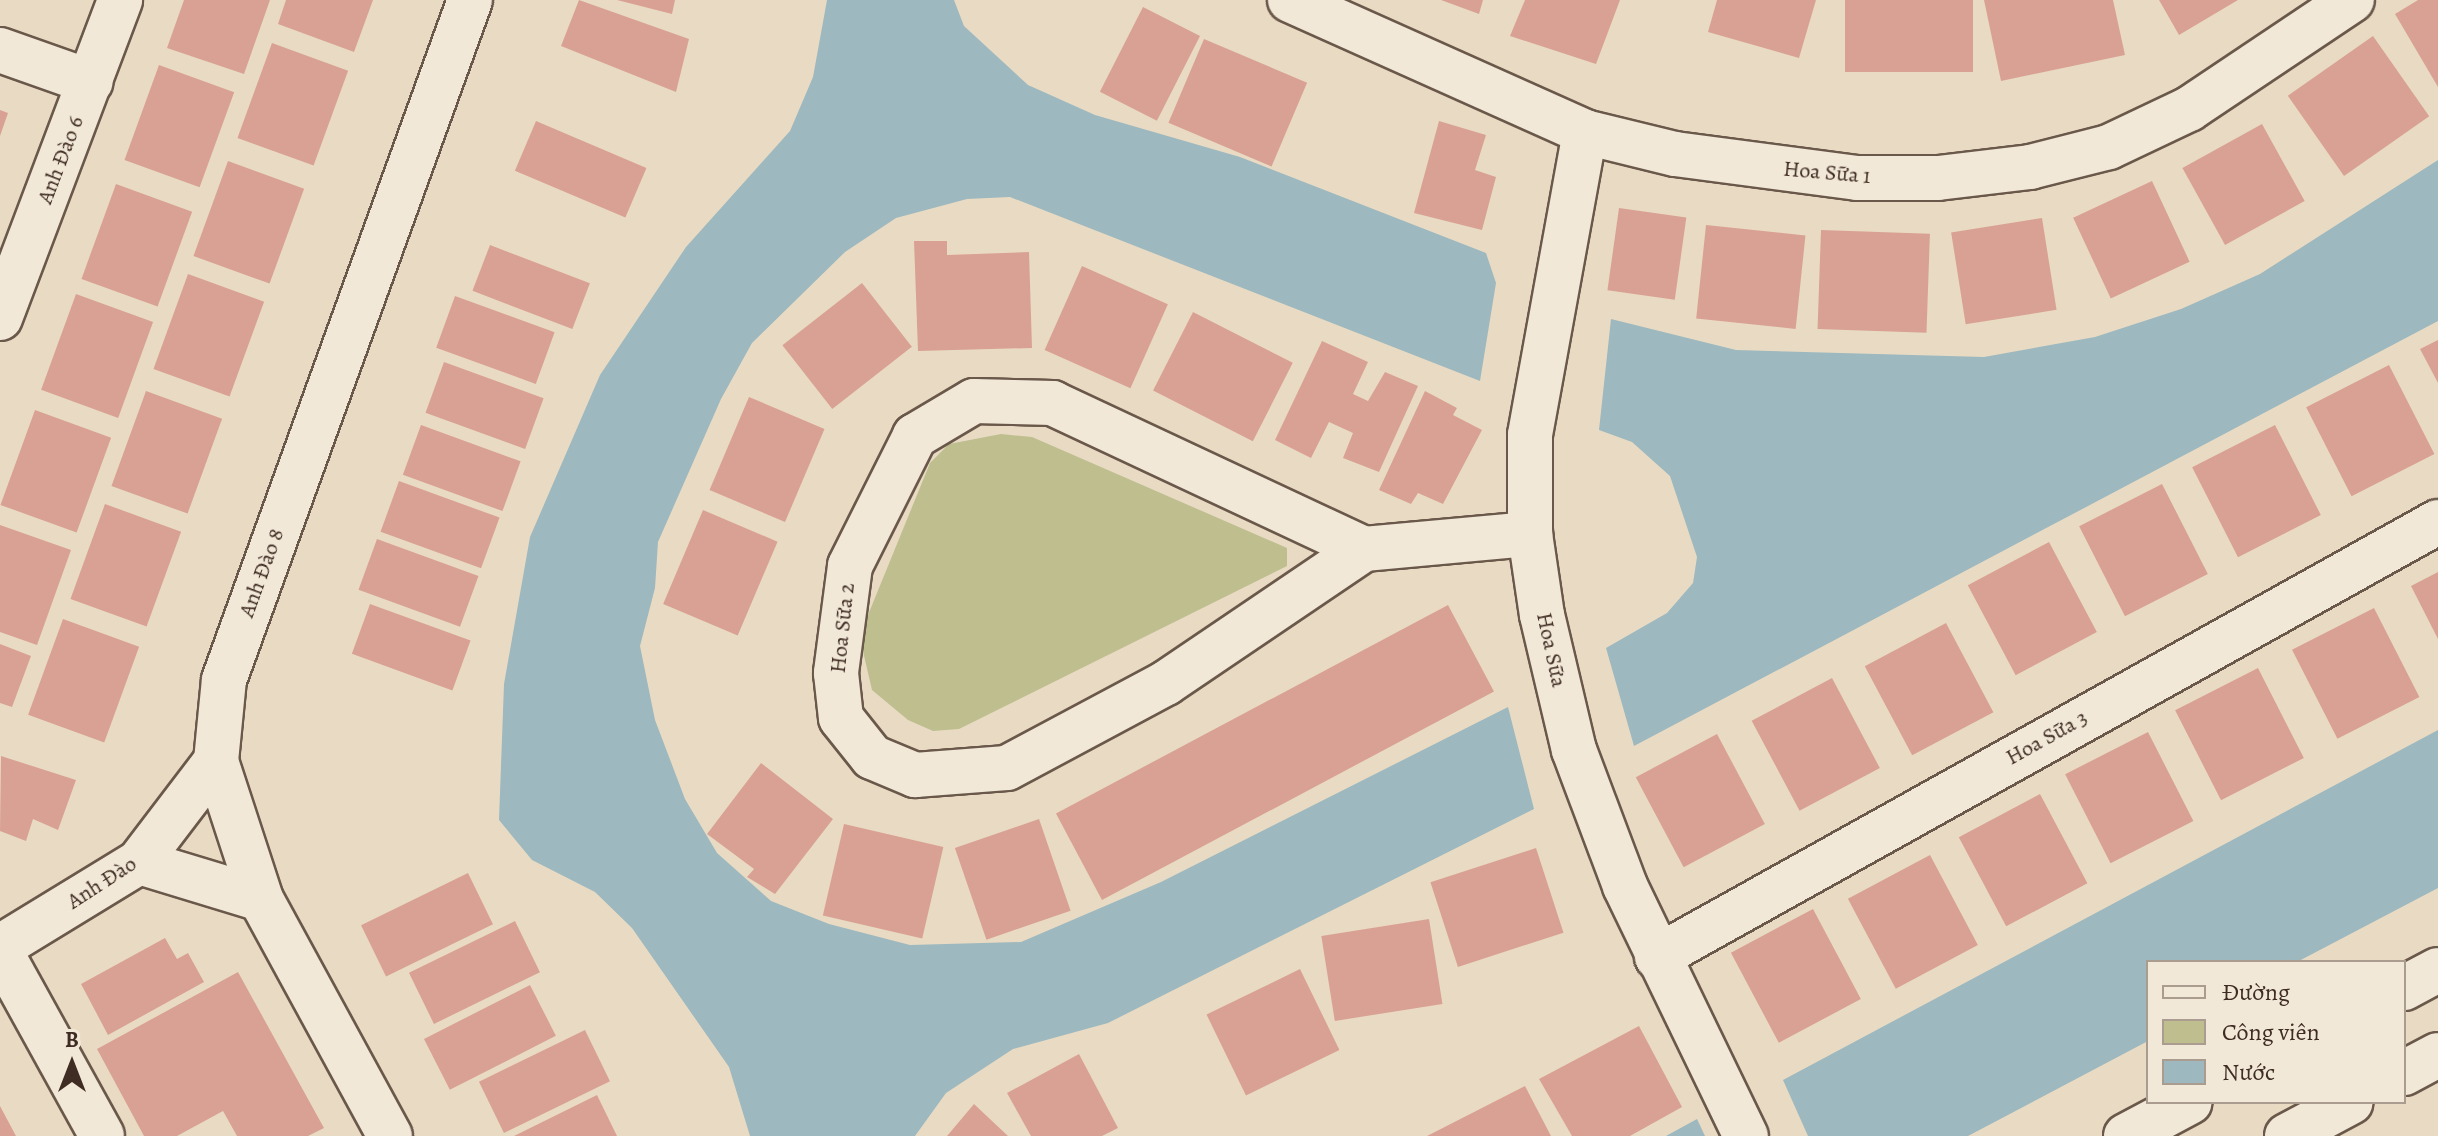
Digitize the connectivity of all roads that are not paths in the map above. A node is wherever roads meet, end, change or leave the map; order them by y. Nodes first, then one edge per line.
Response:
1 (120, 0) edge
2 (470, 0) edge
3 (1290, 0) edge
4 (2352, 0) edge
5 (0, 50) edge
6 (91, 82) junction
7 (1585, 132) junction
8 (0, 318) edge
9 (2438, 522) edge
10 (1530, 534) junction
11 (1364, 549) junction
12 (216, 761) junction
13 (139, 862) junction
14 (261, 899) junction
15 (0, 949) edge
16 (1657, 957) junction
17 (2438, 970) edge
18 (2406, 987) edge
19 (2438, 1055) edge
20 (2406, 1072) edge
21 (2186, 1104) edge
22 (2347, 1104) edge
23 (102, 1136) edge
24 (390, 1136) edge
25 (1746, 1136) edge
26 (2126, 1136) edge
27 (2287, 1136) edge

1 - 6 street, Anh Đào 6
2 - 12 street, Anh Đào 8
3 - 7 street, Hoa Sữa 1
4 - 7 street, Hoa Sữa 1
5 - 6 street
6 - 8 street, Anh Đào 6
7 - 10 street, Hoa Sữa
9 - 16 street, Hoa Sữa 3
10 - 11 street, Hoa Sữa 2
10 - 16 street, Hoa Sữa
11 - 11 street, Hoa Sữa 2
12 - 13 street, Anh Đào
12 - 14 street, Anh Đào 8
13 - 14 street
13 - 15 street, Anh Đào
14 - 24 street, Anh Đào 8
15 - 23 street
16 - 25 street, Hoa Sữa
17 - 18 street
19 - 20 street
21 - 26 street
22 - 27 street

